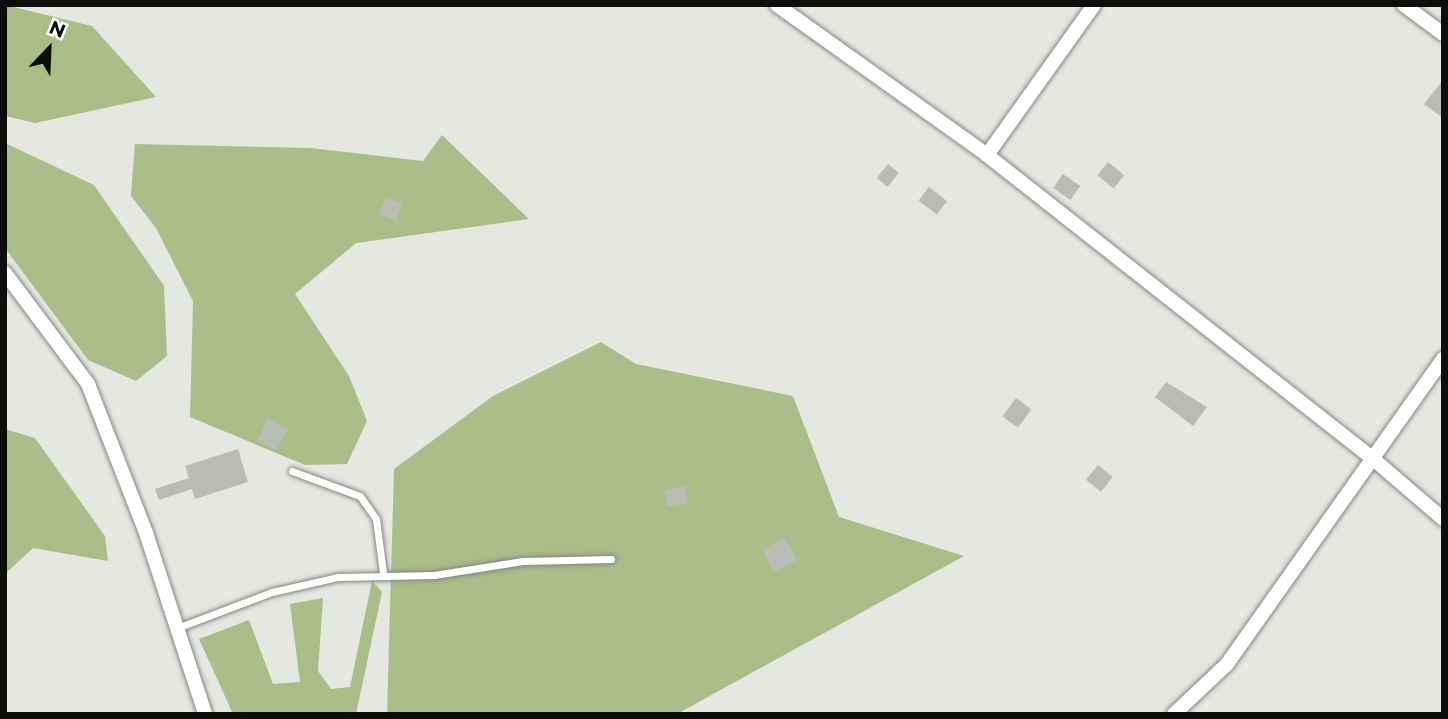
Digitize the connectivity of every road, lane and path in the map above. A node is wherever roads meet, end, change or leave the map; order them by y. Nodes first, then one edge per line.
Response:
1 (777, 5) edge
2 (1094, 5) edge
3 (1405, 5) edge
4 (1443, 34) edge
5 (987, 155) junction
6 (5, 273) edge
7 (1443, 359) edge
8 (1371, 457) junction
9 (292, 471) dead end
10 (1443, 519) edge
11 (611, 559) dead end
12 (383, 573) junction
13 (177, 629) junction
14 (205, 714) edge
15 (1174, 714) edge

1 - 5 street
2 - 5 street
3 - 4 street
5 - 8 street
6 - 13 street
7 - 8 street
8 - 10 street
8 - 15 street
9 - 12 lane
11 - 12 lane
12 - 13 lane
13 - 14 street

